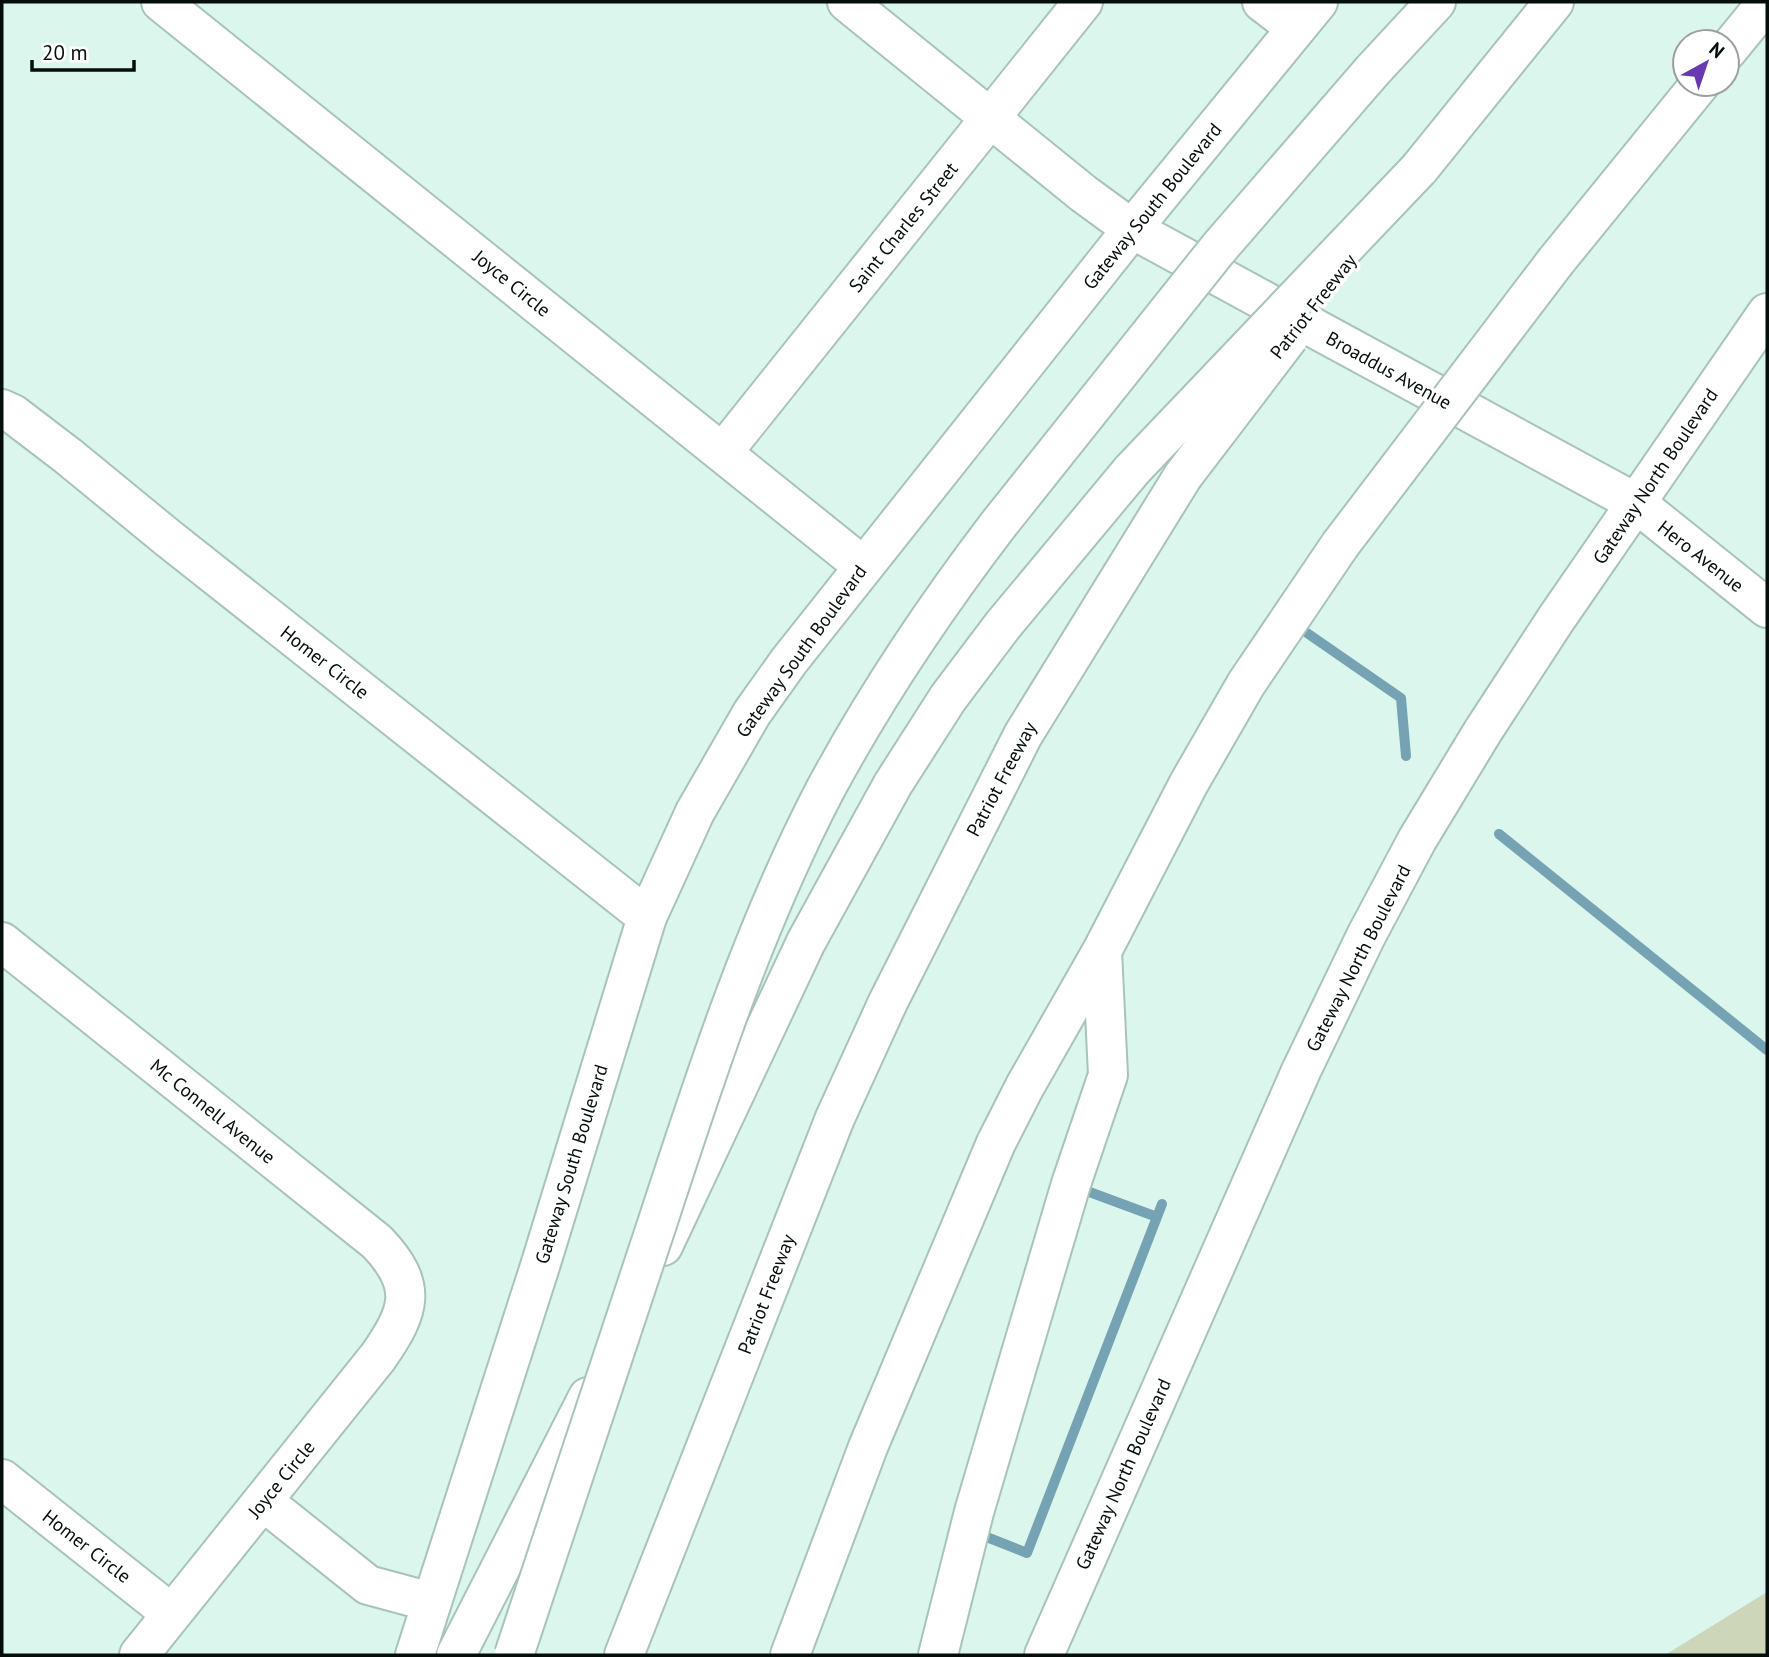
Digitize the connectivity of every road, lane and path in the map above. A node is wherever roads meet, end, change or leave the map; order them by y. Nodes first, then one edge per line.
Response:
1 (161, 2) edge
2 (847, 2) edge
3 (1083, 2) edge
4 (1262, 2) edge
5 (1436, 2) edge
6 (1554, 2) edge
7 (1767, 2) edge
8 (1307, 15) edge
9 (1741, 34) edge
10 (1689, 98) edge
11 (990, 117) junction
12 (1419, 169) junction
13 (1132, 229) junction
14 (1767, 313) edge
15 (2, 409) edge
16 (723, 452) junction
17 (1636, 503) junction
18 (863, 566) junction
19 (1767, 608) edge
20 (647, 916) junction
21 (2, 942) edge
22 (1102, 951) junction
23 (406, 1293) joint
24 (2, 1479) edge
25 (264, 1502) junction
26 (431, 1602) junction
27 (172, 1614) junction
28 (139, 1655) edge
29 (415, 1655) edge
30 (456, 1655) edge
31 (514, 1655) edge
32 (624, 1655) edge
33 (790, 1655) edge
34 (939, 1655) edge
35 (1044, 1655) edge

1 - 16 main road, Joyce Circle
2 - 11 main road, Broaddus Avenue
3 - 11 main road, Saint Charles Street
4 - 8 main road
5 - 31 main road, bridge
6 - 12 main road, Patriot Freeway
7 - 9 main road
8 - 13 main road, Gateway South Boulevard
10 - 22 main road, bridge
11 - 13 main road, Broaddus Avenue
11 - 16 main road, Saint Charles Street
12 - 30 main road, bridge
12 - 32 main road, Patriot Freeway, bridge
13 - 17 main road, Broaddus Avenue
13 - 18 main road, Gateway South Boulevard
14 - 17 main road, Gateway North Boulevard
15 - 20 main road, Homer Circle
16 - 18 main road, Joyce Circle
17 - 19 main road, Hero Avenue
17 - 35 main road, Gateway North Boulevard
18 - 20 main road, Gateway South Boulevard
20 - 26 main road, Gateway South Boulevard
21 - 23 main road, Mc Connell Avenue
22 - 33 main road
22 - 34 main road
23 - 25 main road, Joyce Circle
24 - 27 main road, Homer Circle
25 - 26 main road
25 - 27 main road, Joyce Circle
26 - 29 main road, Gateway South Boulevard
27 - 28 main road, Joyce Circle

